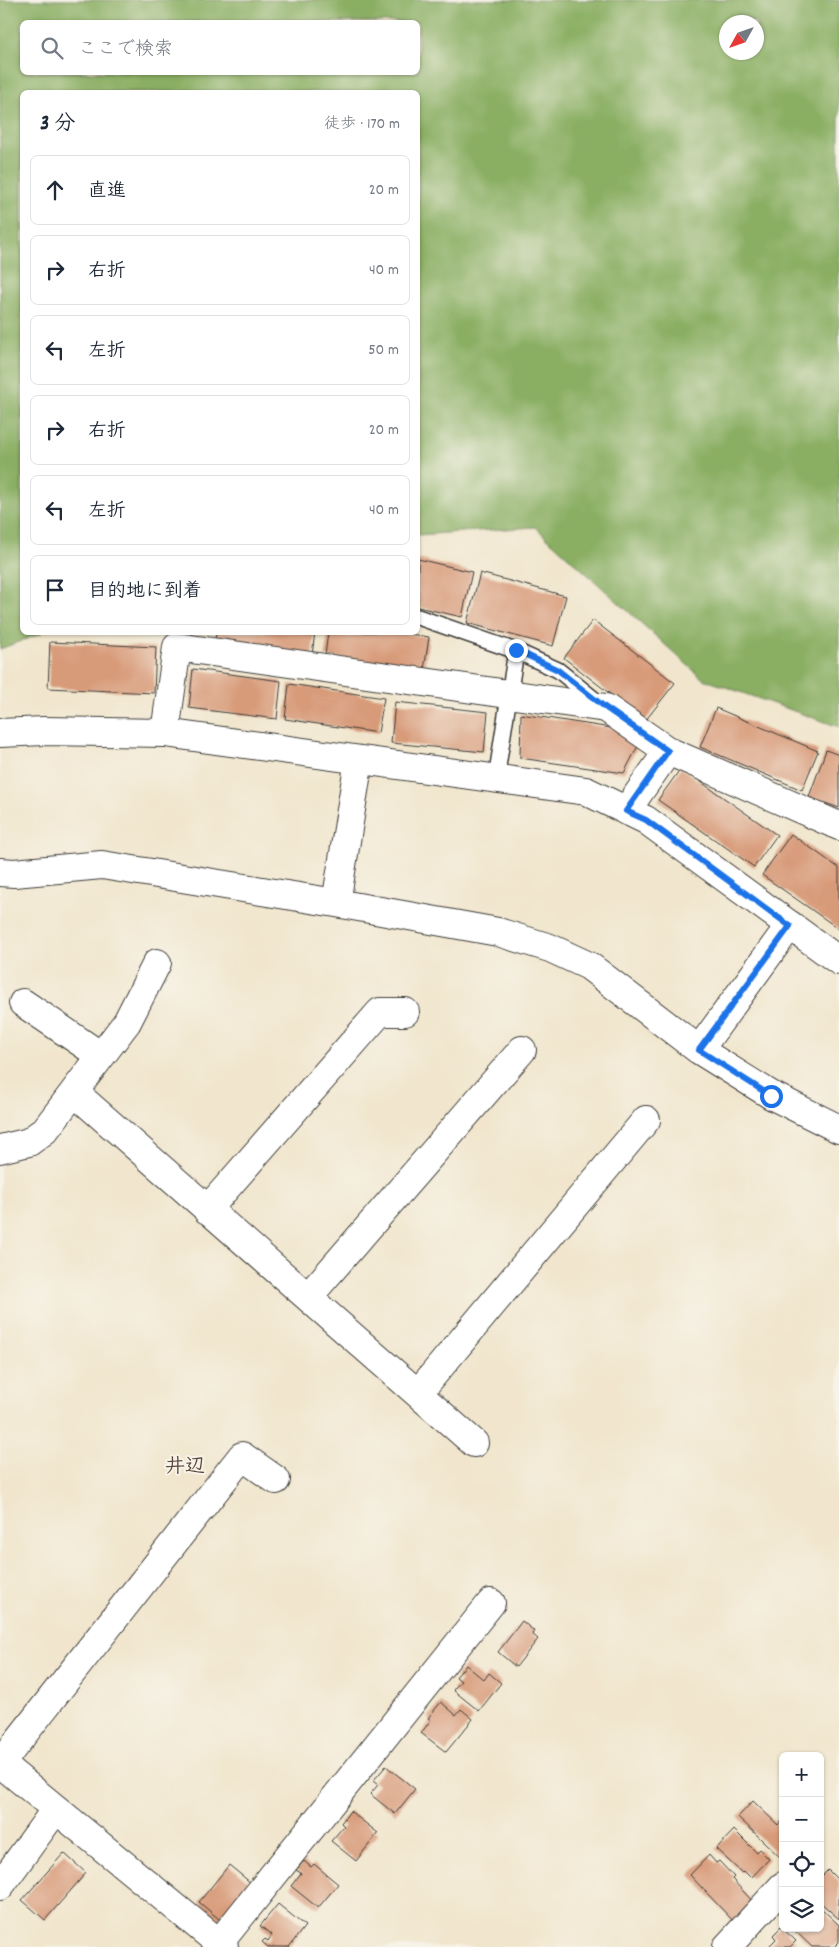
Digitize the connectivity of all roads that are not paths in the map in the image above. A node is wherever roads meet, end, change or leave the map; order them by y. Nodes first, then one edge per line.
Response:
1 (420, 618) edge
2 (516, 650) junction
3 (510, 694) junction
4 (606, 708) junction
5 (0, 733) edge
6 (165, 733) junction
7 (668, 751) junction
8 (359, 760) junction
9 (496, 779) junction
10 (626, 811) junction
11 (839, 826) edge
12 (0, 872) edge
13 (336, 903) junction
14 (790, 926) junction
15 (839, 960) edge
16 (157, 963) dead end
17 (23, 1003) dead end
18 (405, 1012) dead end
19 (522, 1050) dead end
20 (699, 1050) junction
21 (101, 1056) junction
22 (74, 1092) junction
23 (646, 1120) dead end
24 (839, 1129) edge
25 (0, 1149) edge
26 (208, 1210) junction
27 (308, 1297) junction
28 (418, 1394) junction
29 (474, 1443) dead end
30 (276, 1480) dead end
31 (491, 1604) dead end
32 (0, 1764) edge
33 (56, 1809) junction
34 (0, 1886) edge
35 (782, 1887) edge
36 (221, 1945) edge
37 (727, 1947) edge

1 - 2 lane
2 - 3 lane
2 - 4 lane
3 - 4 street
3 - 6 street
3 - 9 lane
4 - 7 street
5 - 6 street
6 - 8 street
7 - 10 street
7 - 11 street
8 - 9 street
8 - 13 street
9 - 10 street
10 - 14 street
12 - 13 street
13 - 20 street
14 - 15 street
14 - 20 street
16 - 21 street
17 - 21 street
18 - 26 street
19 - 27 street
20 - 24 street
21 - 22 street
22 - 25 street
22 - 26 street
23 - 28 street
26 - 27 street
27 - 28 street
28 - 29 street
30 - 32 street
31 - 36 street
32 - 33 street
33 - 34 street
33 - 36 street
35 - 37 street

